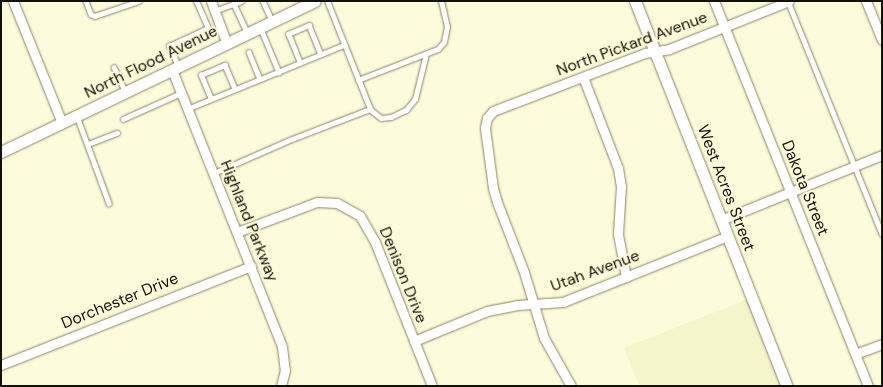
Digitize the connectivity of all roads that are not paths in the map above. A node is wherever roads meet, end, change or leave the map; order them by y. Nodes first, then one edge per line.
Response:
1 (13, 1) edge
2 (86, 1) edge
3 (140, 1) edge
4 (196, 1) edge
5 (211, 1) edge
6 (241, 1) edge
7 (263, 1) edge
8 (315, 1) edge
9 (327, 1) edge
10 (441, 1) edge
11 (635, 1) edge
12 (714, 1) edge
13 (788, 1) edge
14 (866, 1) edge
15 (234, 4) junction
16 (294, 6) edge
17 (214, 11) junction
18 (273, 22) junction
19 (724, 27) junction
20 (260, 28) junction
21 (248, 34) junction
22 (882, 40) edge
23 (228, 44) junction
24 (344, 44) junction
25 (656, 51) junction
26 (250, 52) dead end
27 (321, 54) junction
28 (426, 54) junction
29 (300, 63) junction
30 (114, 67) dead end
31 (175, 69) junction
32 (279, 72) junction
33 (582, 78) junction
34 (260, 79) junction
35 (358, 80) junction
36 (235, 90) junction
37 (125, 93) junction
38 (181, 93) junction
39 (211, 99) junction
40 (187, 109) junction
41 (370, 110) junction
42 (77, 116) junction
43 (123, 119) dead end
44 (62, 123) junction
45 (117, 133) dead end
46 (88, 144) junction
47 (1, 152) edge
48 (882, 156) edge
49 (855, 166) junction
50 (214, 173) junction
51 (791, 192) junction
52 (109, 203) dead end
53 (721, 220) junction
54 (237, 232) junction
55 (882, 234) edge
56 (728, 236) junction
57 (251, 266) junction
58 (626, 277) junction
59 (533, 305) junction
60 (414, 341) junction
61 (882, 344) edge
62 (855, 354) junction
63 (1, 365) edge
64 (281, 386) edge
65 (432, 386) edge
66 (571, 386) edge
67 (787, 386) edge
68 (868, 386) edge

1 - 44 street
2 - 3 lane
4 - 31 lane
5 - 17 street
6 - 15 lane
7 - 18 lane
8 - 16 street, North Flood Avenue
9 - 24 lane
10 - 28 lane
11 - 25 street, West Acres Street
12 - 19 street, Dakota Street
13 - 19 street, North Pickard Avenue
13 - 49 lane
14 - 22 street
15 - 17 lane
15 - 21 lane
16 - 18 street, North Flood Avenue
17 - 23 street
18 - 20 street, North Flood Avenue
19 - 25 street, North Pickard Avenue
19 - 51 street, Dakota Street
20 - 21 street, North Flood Avenue
20 - 32 lane
21 - 23 street, North Flood Avenue
23 - 31 street, North Flood Avenue
24 - 27 lane
24 - 35 lane
25 - 33 street, North Pickard Avenue
25 - 53 street, West Acres Street
26 - 34 lane
27 - 29 lane
27 - 29 lane
28 - 35 lane
28 - 41 lane
29 - 32 lane
30 - 37 lane
31 - 37 street, North Flood Avenue
31 - 38 street, Highland Parkway
32 - 34 lane
33 - 58 street
33 - 59 street, North Pickard Avenue
34 - 36 lane
35 - 41 lane
36 - 39 lane
36 - 39 lane
37 - 42 street, North Flood Avenue
38 - 40 street, Highland Parkway
38 - 43 lane
39 - 40 lane
40 - 50 street, Highland Parkway
41 - 50 lane
42 - 44 street, North Flood Avenue
42 - 46 lane
44 - 47 street, North Flood Avenue
45 - 46 lane
46 - 52 lane
48 - 49 street
49 - 51 street
49 - 55 lane
50 - 54 street, Highland Parkway
51 - 53 street
51 - 62 street, Dakota Street
53 - 56 street, West Acres Street
54 - 57 street, Highland Parkway
54 - 60 street, Denison Drive
56 - 58 street, Utah Avenue
56 - 67 street, West Acres Street
57 - 63 street, Dorchester Drive
57 - 64 street, Highland Parkway
58 - 59 street, Utah Avenue
59 - 60 street, Utah Avenue
59 - 66 street
60 - 65 street, Denison Drive
61 - 62 street
62 - 68 street, Dakota Street

